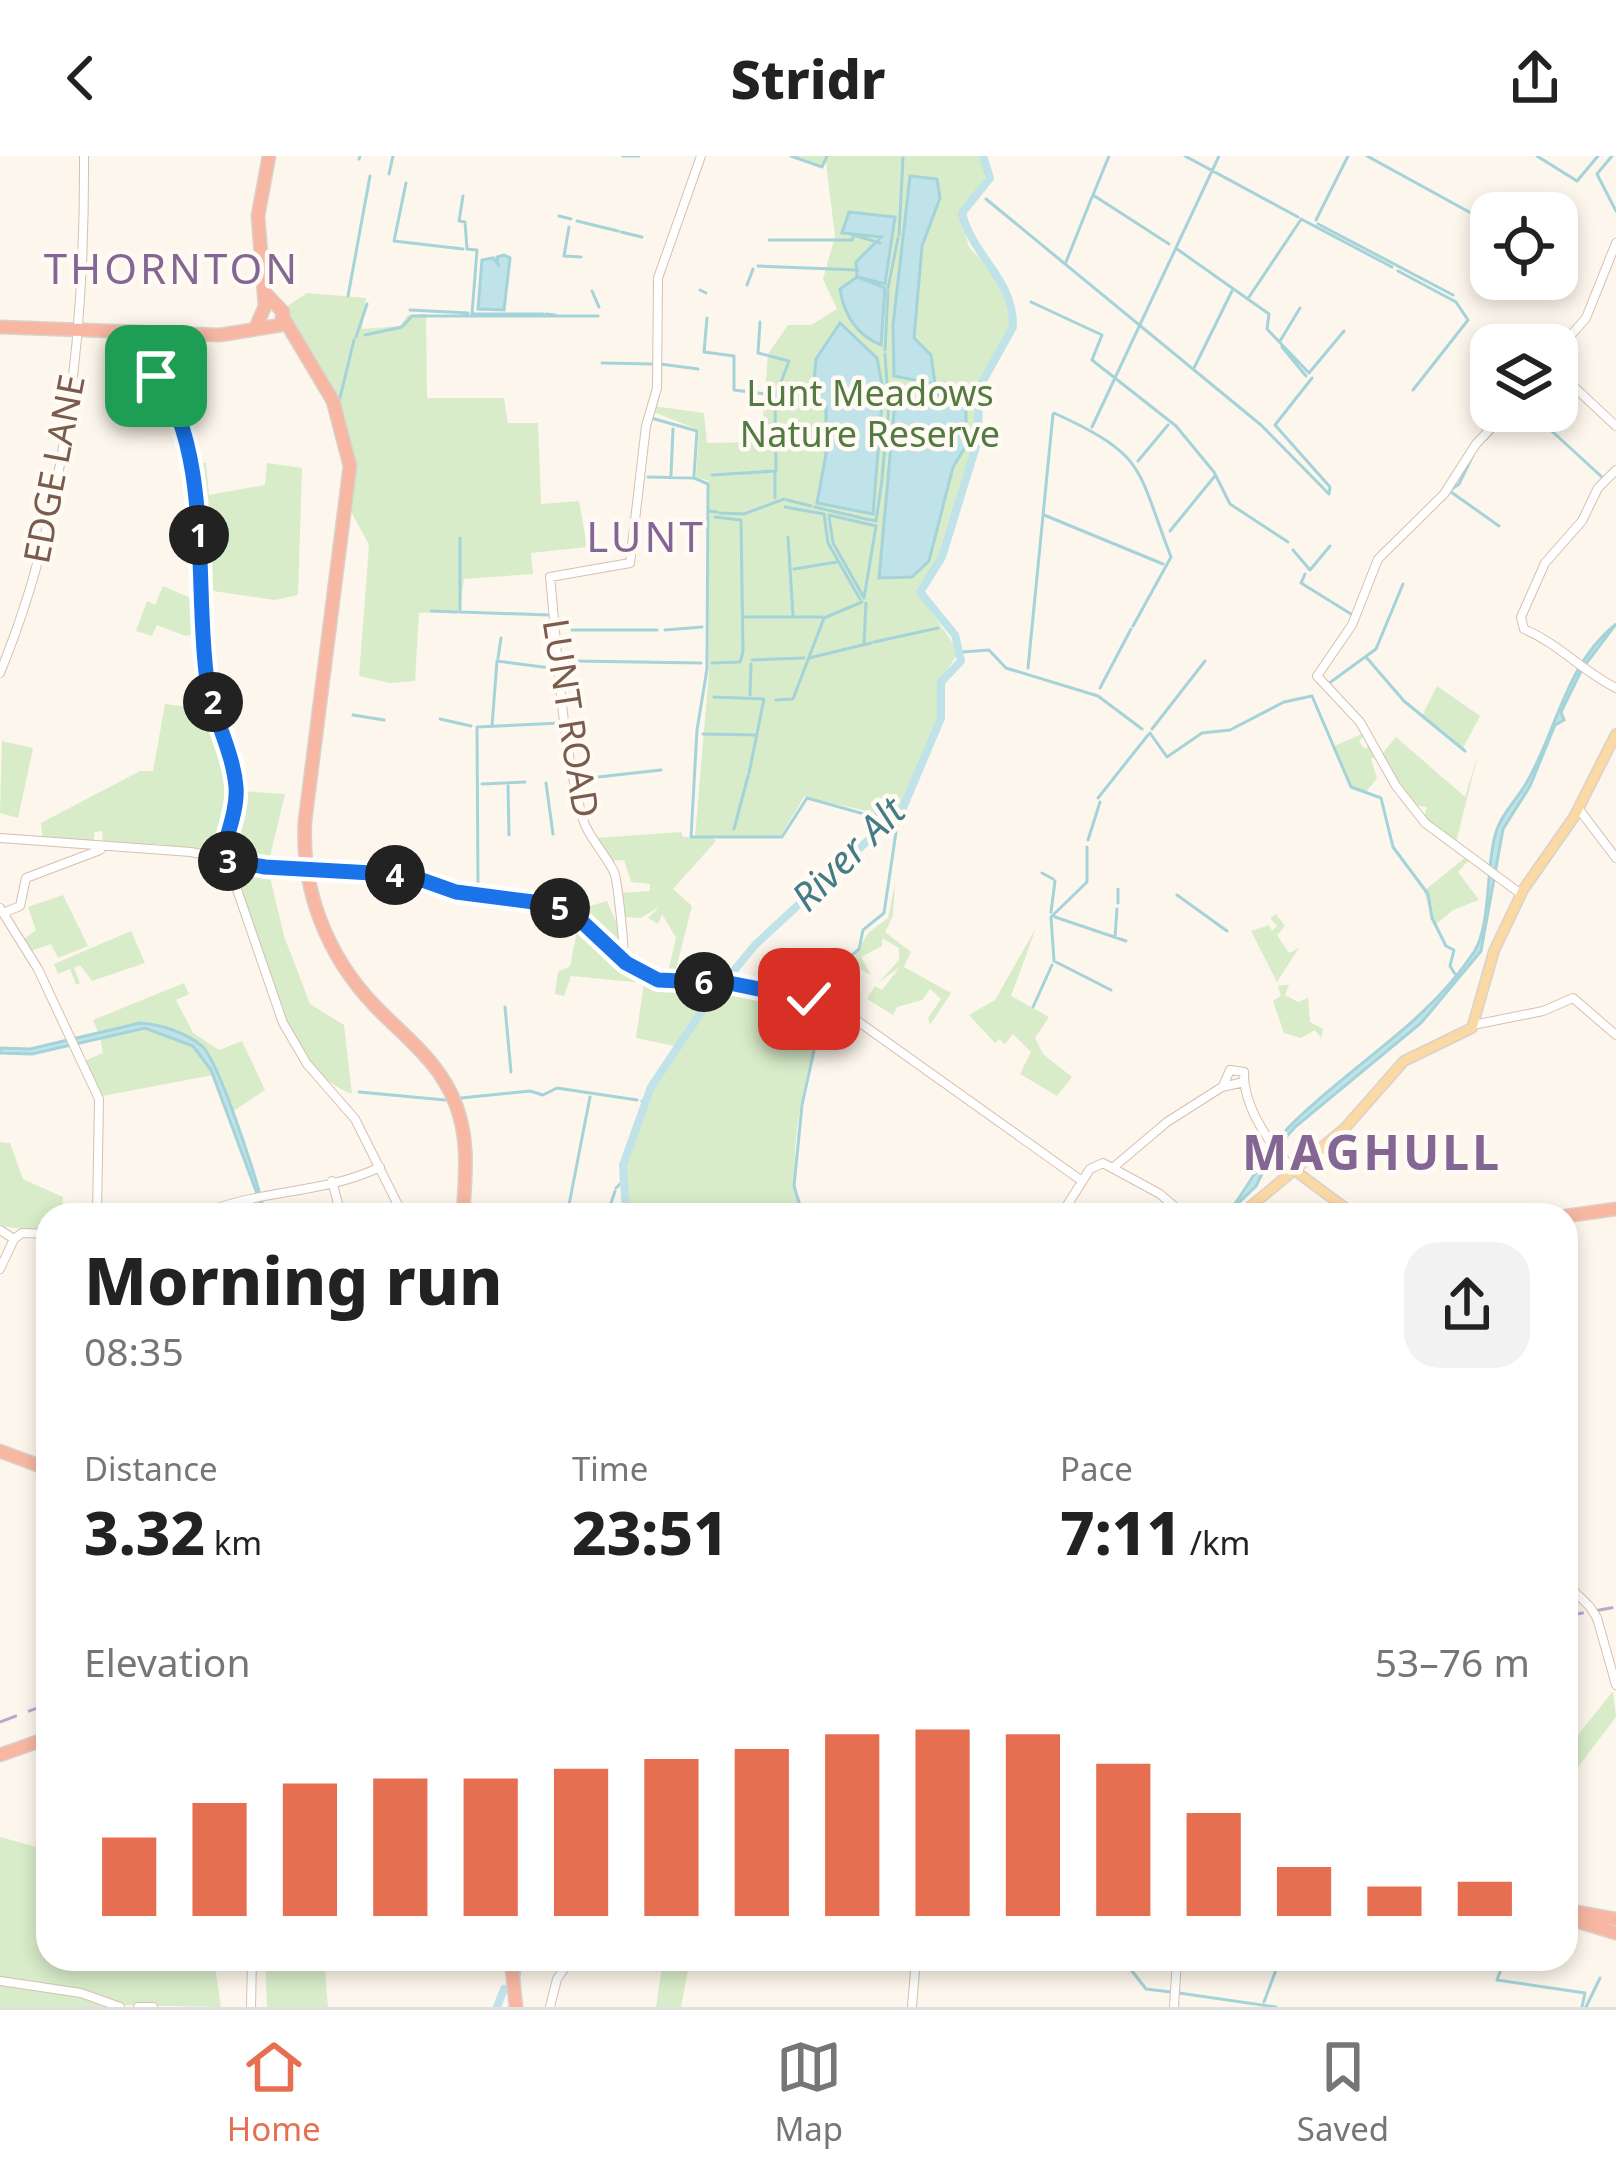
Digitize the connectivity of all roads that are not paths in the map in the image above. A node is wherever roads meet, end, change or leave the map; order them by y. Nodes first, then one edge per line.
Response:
1 (85, 156) edge
2 (269, 156) edge
3 (701, 156) edge
4 (1616, 243) edge
5 (270, 319) junction
6 (1578, 327) edge
7 (0, 328) edge
8 (143, 333) junction
9 (72, 335) junction
10 (1578, 391) edge
11 (1616, 426) edge
12 (1488, 432) edge
13 (1616, 470) edge
14 (0, 673) edge
15 (1616, 688) edge
16 (1616, 734) edge
17 (310, 791) junction
18 (1578, 808) junction
19 (0, 838) edge
20 (74, 847) junction
21 (113, 847) junction
22 (72, 858) junction
23 (1616, 858) edge
24 (221, 859) junction
25 (236, 862) junction
26 (309, 870) junction
27 (232, 875) junction
28 (1521, 894) junction
29 (2, 910) edge
30 (625, 962) junction
31 (1474, 1025) junction
32 (1616, 1035) edge
33 (1305, 1163) junction
34 (1114, 1166) junction
35 (380, 1167) junction
36 (1294, 1170) junction
37 (332, 1181) junction
38 (1082, 1181) junction
39 (1307, 1182) junction
40 (97, 1203) edge
41 (229, 1203) edge
42 (338, 1203) edge
43 (397, 1203) edge
44 (464, 1203) edge
45 (1068, 1203) edge
46 (1167, 1203) edge
47 (1254, 1203) edge
48 (1338, 1203) edge
49 (1616, 1212) edge
50 (1578, 1217) edge
51 (0, 1230) edge
52 (36, 1234) edge
53 (14, 1239) junction
54 (0, 1268) edge
55 (0, 1453) edge
56 (36, 1466) edge
57 (1578, 1595) edge
58 (1616, 1685) edge
59 (36, 1740) edge
60 (0, 1753) edge
61 (1578, 1914) edge
62 (1616, 1922) edge
63 (252, 1971) edge
64 (510, 1971) edge
65 (562, 1971) edge
66 (915, 1971) edge
67 (1177, 1971) edge
68 (0, 1981) edge
69 (120, 2007) edge
70 (138, 2007) edge
71 (153, 2007) edge
72 (251, 2007) edge
73 (514, 2007) edge
74 (550, 2007) edge
75 (912, 2007) edge
76 (1174, 2007) edge

1 - 9 street, EDGE LANE
2 - 5 highway
3 - 30 street, LUNT ROAD
4 - 6 street
5 - 8 highway
5 - 17 highway
7 - 9 highway
8 - 9 highway
8 - 24 street
9 - 14 street, EDGE LANE
10 - 11 street
12 - 28 street
13 - 15 street
16 - 18 main road
17 - 26 highway
17 - 26 highway
18 - 23 street
18 - 28 main road
19 - 20 street
20 - 21 street
20 - 22 street
21 - 22 street
21 - 24 street
22 - 29 street
24 - 25 street
24 - 27 street
25 - 26 street
25 - 27 street
26 - 30 street
26 - 44 highway
27 - 35 street
28 - 31 main road
29 - 40 street
30 - 38 street
31 - 32 street
31 - 33 main road
33 - 36 main road
33 - 39 main road
34 - 36 street
34 - 38 street
34 - 46 street
35 - 37 street
35 - 43 street
36 - 39 main road
36 - 47 main road
37 - 41 street
37 - 42 street
38 - 45 street
39 - 48 main road
49 - 50 highway
51 - 53 street
52 - 53 street
53 - 54 street
55 - 56 highway
57 - 58 street, bridge
59 - 60 highway
61 - 62 highway
63 - 72 street
64 - 73 highway
65 - 74 street
66 - 75 street
67 - 76 street
68 - 69 street
70 - 71 street

